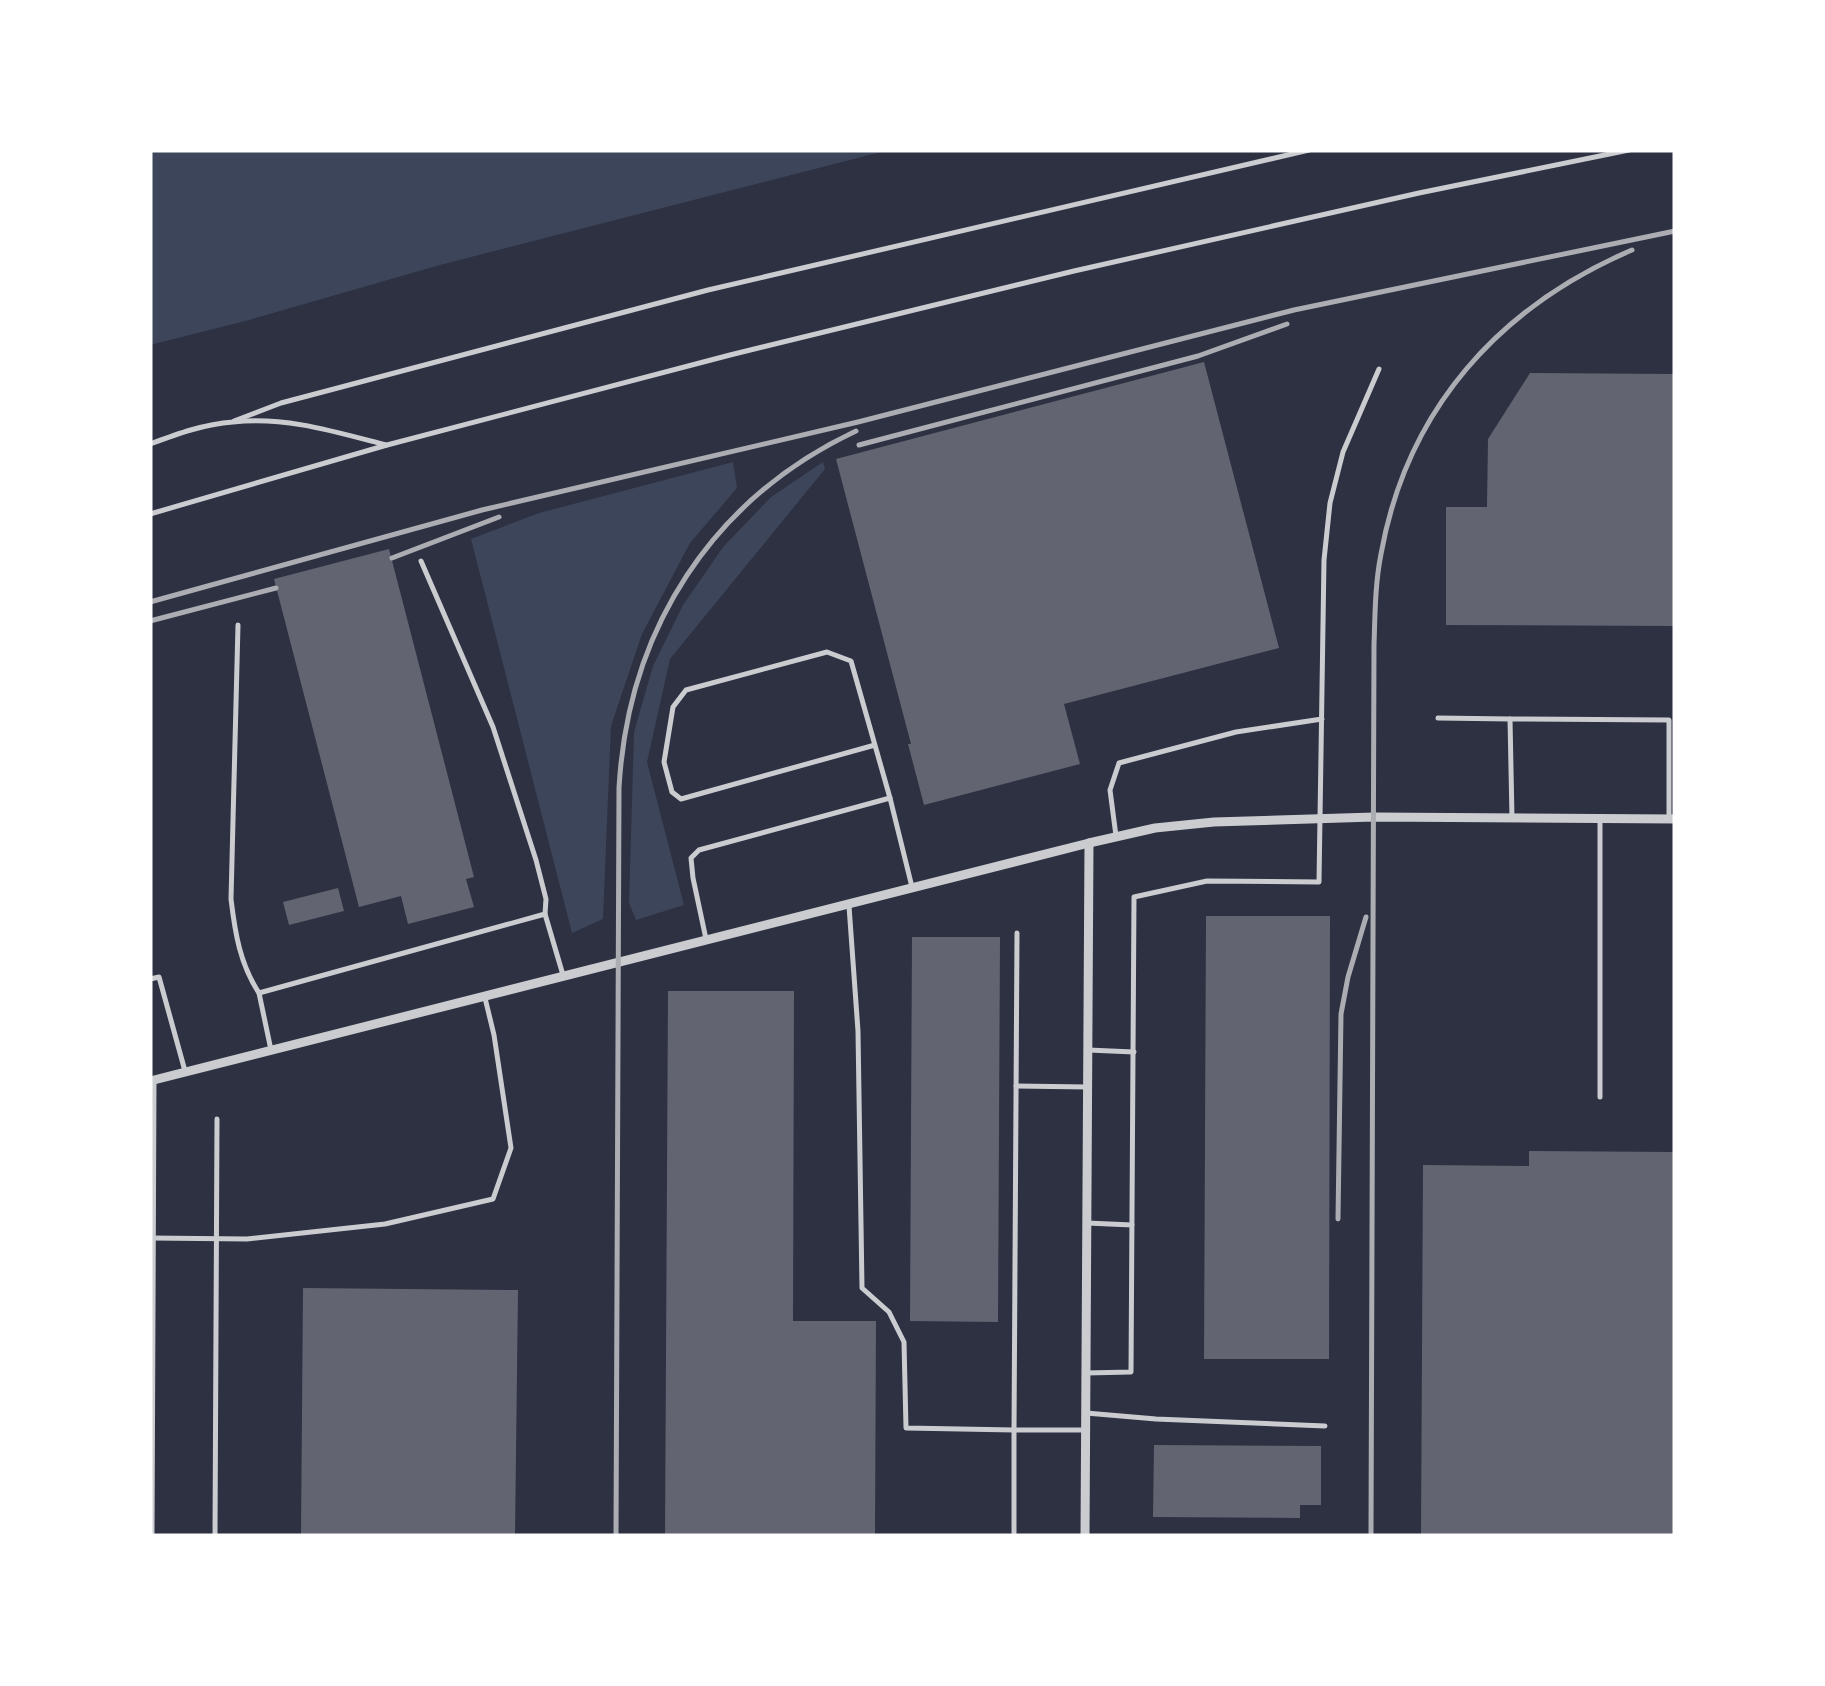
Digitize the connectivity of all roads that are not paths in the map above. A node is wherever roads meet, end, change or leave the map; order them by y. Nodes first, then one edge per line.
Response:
1 (1310, 150) edge
2 (1629, 150) edge
3 (1379, 369) dead end
4 (234, 422) junction
5 (150, 444) edge
6 (388, 445) junction
7 (150, 514) edge
8 (421, 561) dead end
9 (238, 624) dead end
10 (1438, 718) dead end
11 (1322, 719) junction
12 (1510, 719) junction
13 (1672, 720) edge
14 (875, 745) junction
15 (890, 798) junction
16 (1321, 818) junction
17 (1512, 818) junction
18 (1600, 818) junction
19 (1672, 819) edge
20 (1116, 837) junction
21 (1089, 842) junction
22 (912, 887) junction
23 (848, 903) junction
24 (546, 914) junction
25 (1017, 934) dead end
26 (706, 940) junction
27 (563, 975) junction
28 (150, 979) edge
29 (259, 993) junction
30 (484, 995) junction
31 (272, 1050) junction
32 (1088, 1050) junction
33 (1134, 1052) junction
34 (186, 1072) junction
35 (151, 1081) edge
36 (1016, 1086) junction
37 (1088, 1087) junction
38 (1600, 1096) dead end
39 (218, 1120) dead end
40 (1087, 1222) junction
41 (1132, 1225) junction
42 (151, 1238) edge
43 (217, 1240) junction
44 (150, 1362) edge
45 (1086, 1373) junction
46 (1086, 1413) junction
47 (1325, 1426) dead end
48 (1014, 1430) junction
49 (1086, 1430) junction
50 (150, 1536) edge
51 (215, 1536) edge
52 (1014, 1536) edge
53 (1085, 1536) edge

1 - 4 lane
2 - 6 lane
3 - 11 lane
4 - 5 lane
4 - 6 lane
6 - 7 lane
8 - 24 lane
9 - 29 lane
10 - 12 lane
11 - 16 lane
11 - 20 lane
12 - 13 lane
12 - 17 lane
13 - 19 lane
14 - 14 lane
14 - 15 lane
15 - 22 lane
15 - 26 lane
16 - 17 street
16 - 20 street
16 - 33 lane
17 - 18 street
18 - 19 street
18 - 38 lane
20 - 21 street
21 - 22 street
21 - 32 street
22 - 23 street
23 - 26 street
23 - 48 lane
24 - 27 lane
24 - 29 lane
25 - 36 lane
26 - 27 street
27 - 30 street
28 - 34 lane
29 - 31 lane
30 - 31 street
30 - 43 lane
31 - 34 street
32 - 33 lane
32 - 37 street
33 - 41 lane
34 - 35 street
35 - 42 street
36 - 37 lane
36 - 48 lane
37 - 40 street
39 - 43 lane
40 - 41 lane
40 - 45 street
41 - 45 lane
42 - 43 lane
42 - 44 street
43 - 51 lane
44 - 50 street
45 - 46 street
46 - 47 lane
46 - 49 street
48 - 49 lane
48 - 52 lane
49 - 53 street

